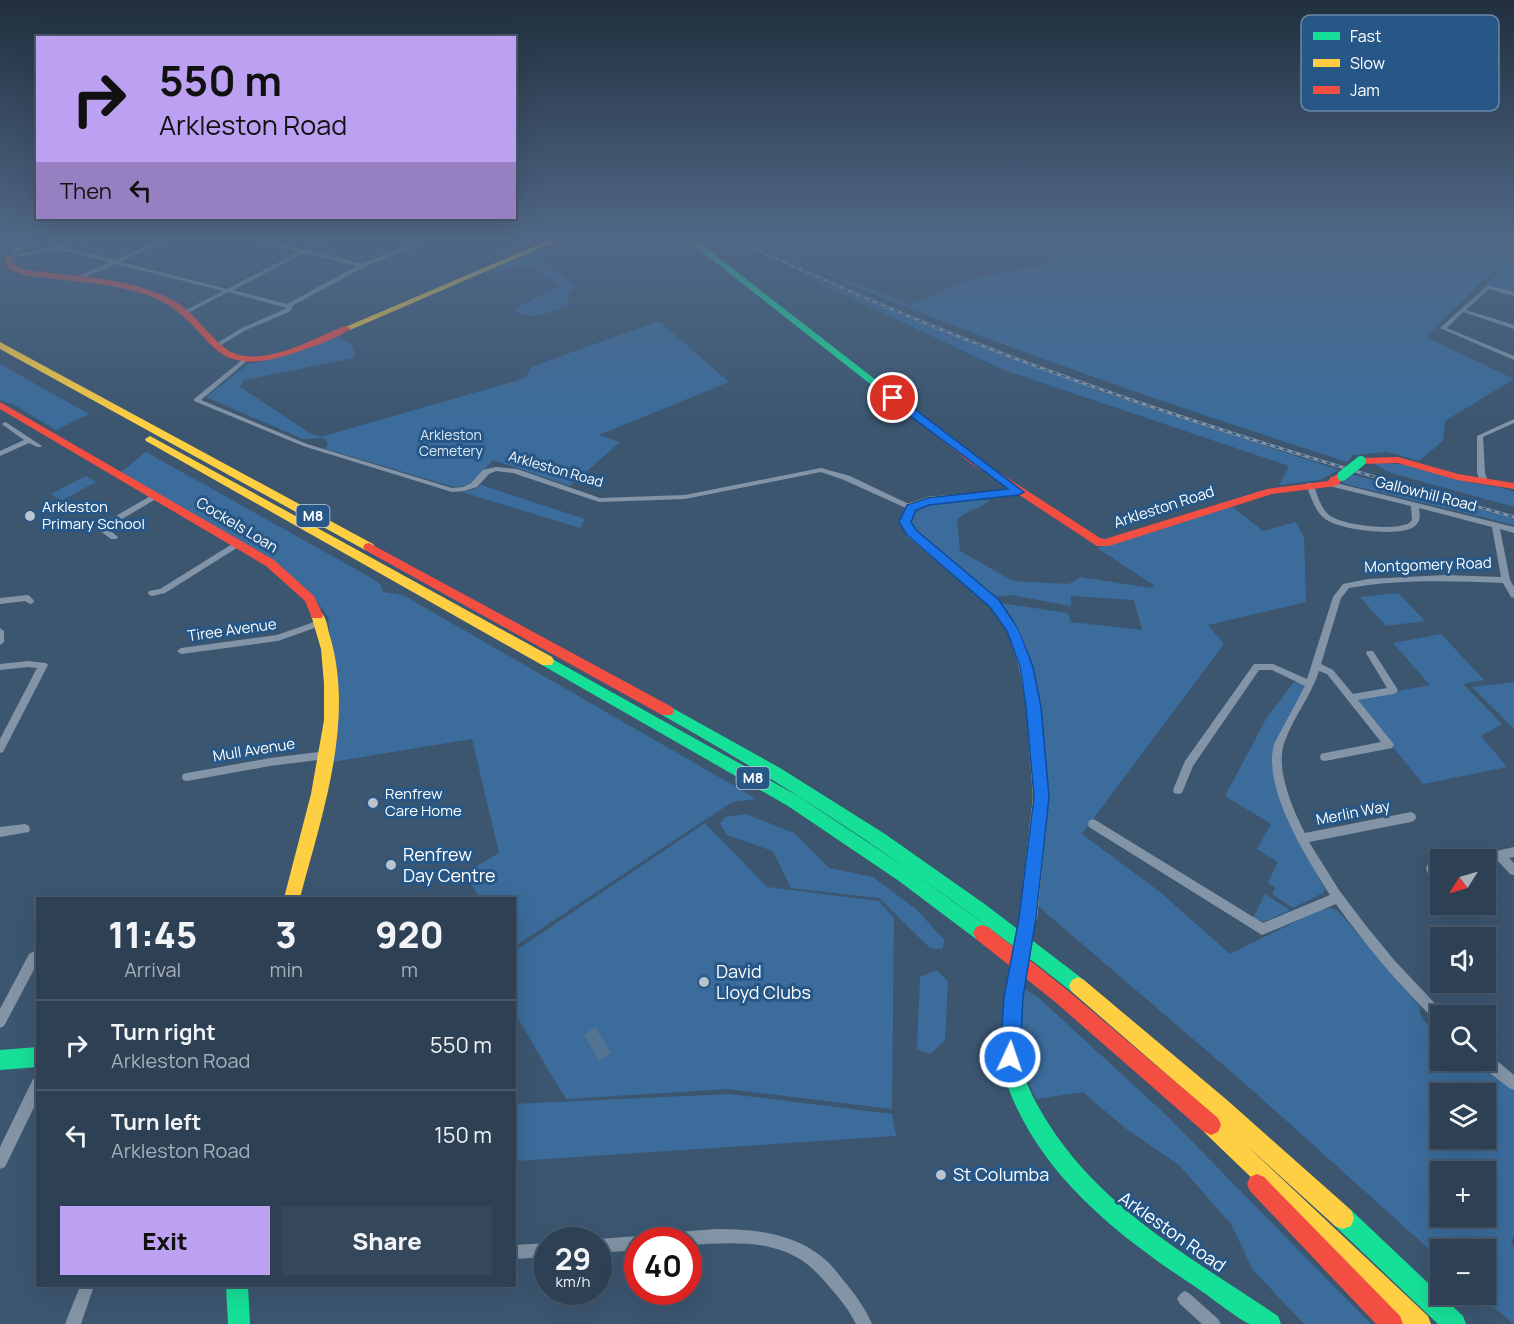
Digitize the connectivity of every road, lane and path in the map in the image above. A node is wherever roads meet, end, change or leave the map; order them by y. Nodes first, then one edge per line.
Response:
1 (159, 299) edge
2 (211, 299) edge
3 (261, 299) edge
4 (301, 299) edge
5 (420, 299) edge
6 (766, 299) edge
7 (1475, 299) edge
8 (288, 306) junction
9 (1462, 310) junction
10 (186, 312) junction
11 (1514, 327) edge
12 (0, 345) edge
13 (216, 346) junction
14 (0, 356) edge
15 (1514, 358) edge
16 (244, 361) junction
17 (0, 405) edge
18 (1514, 422) edge
19 (4, 424) dead end
20 (29, 440) junction
21 (39, 446) dead end
22 (0, 454) edge
23 (1337, 480) junction
24 (1485, 481) junction
25 (1310, 485) junction
26 (1511, 487) edge
27 (1018, 492) junction
28 (157, 496) junction
29 (1415, 506) junction
30 (911, 507) junction
31 (1496, 525) junction
32 (1514, 530) edge
33 (114, 537) dead end
34 (237, 544) junction
35 (1506, 580) junction
36 (152, 593) dead end
37 (1514, 595) edge
38 (0, 601) edge
39 (30, 601) dead end
40 (320, 623) junction
41 (0, 631) edge
42 (0, 642) edge
43 (182, 651) dead end
44 (1370, 653) dead end
45 (1316, 664) junction
46 (0, 667) edge
47 (1310, 684) junction
48 (1351, 698) junction
49 (0, 749) edge
50 (326, 755) junction
51 (1325, 757) dead end
52 (187, 777) dead end
53 (1178, 790) dead end
54 (1411, 817) dead end
55 (1093, 824) dead end
56 (25, 829) dead end
57 (0, 832) edge
58 (1301, 839) junction
59 (1514, 852) edge
60 (1499, 855) junction
61 (1496, 856) edge
62 (1514, 870) edge
63 (292, 897) edge
64 (1339, 897) junction
65 (36, 956) edge
66 (1430, 1006) edge
67 (0, 1022) edge
68 (36, 1057) edge
69 (0, 1060) edge
70 (1138, 1062) junction
71 (1496, 1069) edge
72 (1514, 1083) edge
73 (36, 1088) edge
74 (0, 1162) edge
75 (1312, 1190) junction
76 (702, 1238) edge
77 (534, 1251) edge
78 (516, 1252) edge
79 (87, 1287) edge
80 (237, 1287) edge
81 (1185, 1299) dead end
82 (73, 1324) edge
83 (239, 1324) edge
84 (864, 1324) edge
85 (1213, 1324) edge
86 (1270, 1324) edge
87 (1392, 1324) edge
88 (1420, 1324) edge
89 (1455, 1324) edge
90 (1465, 1324) edge

1 - 10 main road
2 - 10 street
3 - 8 street
4 - 8 street
5 - 16 main road
6 - 27 main road, Arkleston Road
7 - 9 street
8 - 13 street
9 - 11 street
9 - 15 street
10 - 13 main road
12 - 75 main road, M8
13 - 16 main road
14 - 70 main road, M8
16 - 30 street, Arkleston Road
17 - 28 main road, Cockels Loan
18 - 24 street
19 - 20 street
20 - 21 street
20 - 22 street
23 - 24 main road, bridge
23 - 25 main road, Arkleston Road
23 - 29 street, Gallowhill Road
24 - 26 main road
25 - 27 main road, Arkleston Road
25 - 29 street
27 - 30 main road
28 - 33 street
28 - 34 main road, Cockels Loan
29 - 31 street, Gallowhill Road
30 - 86 main road, Arkleston Road, bridge
31 - 32 street, Gallowhill Road
31 - 35 street
34 - 36 street
34 - 40 main road, Cockels Loan
35 - 37 street
35 - 45 street, Montgomery Road
38 - 39 street
40 - 43 street, Tiree Avenue
40 - 50 main road, Cockels Loan
41 - 42 street
44 - 48 street
45 - 47 street, Montgomery Road
45 - 48 street
46 - 49 street
47 - 53 street
47 - 58 street, Montgomery Road
48 - 51 street
50 - 52 street, Mull Avenue
50 - 63 main road, Cockels Loan
54 - 58 street, Merlin Way
55 - 64 street
56 - 57 street
58 - 64 street, Montgomery Road
59 - 60 street
60 - 61 street
60 - 62 street
64 - 66 street, Montgomery Road
65 - 67 street
68 - 69 main road
70 - 87 main road
70 - 88 main road, M8
71 - 72 street
73 - 74 street
75 - 89 main road, M8
75 - 90 main road
76 - 84 street
77 - 78 street
79 - 82 street
80 - 83 main road
81 - 85 street

